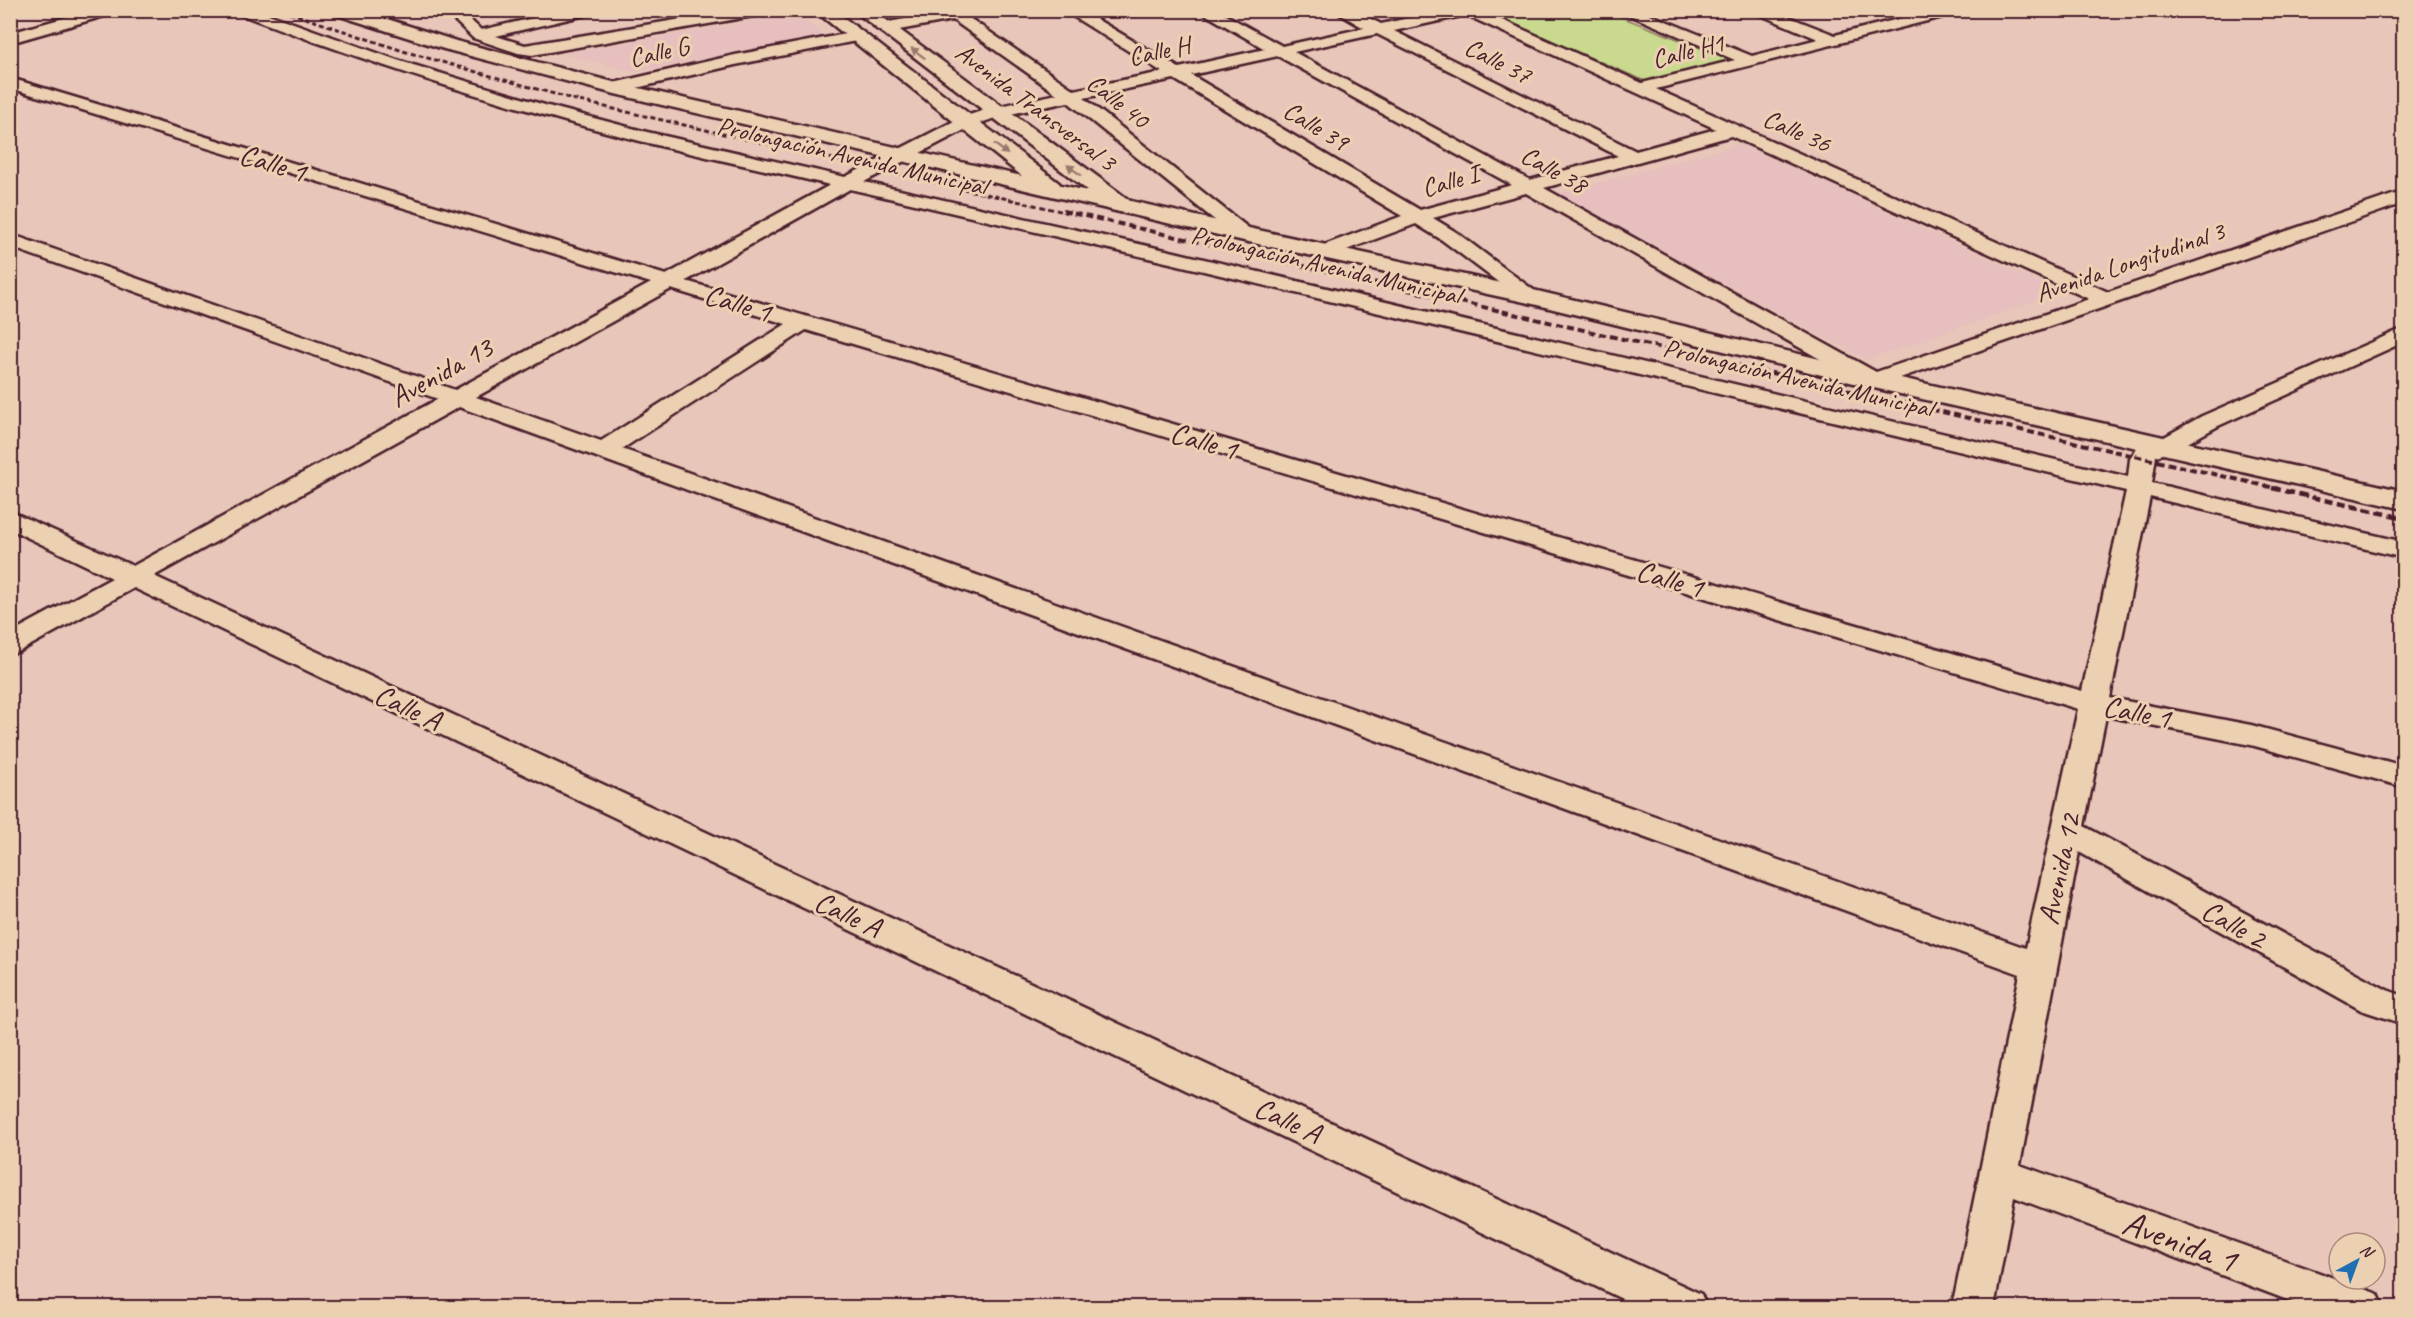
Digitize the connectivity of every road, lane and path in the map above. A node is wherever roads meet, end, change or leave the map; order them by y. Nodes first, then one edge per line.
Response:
1 (110, 10) edge
2 (242, 10) edge
3 (340, 10) edge
4 (451, 10) edge
5 (590, 10) edge
6 (765, 10) edge
7 (822, 10) edge
8 (861, 10) edge
9 (982, 10) edge
10 (1070, 10) edge
11 (1205, 10) edge
12 (1340, 10) edge
13 (1625, 10) edge
14 (1756, 10) edge
15 (1903, 10) edge
16 (1954, 10) edge
17 (1468, 11) edge
18 (955, 15) junction
19 (1925, 18) junction
20 (884, 28) junction
21 (1378, 30) junction
22 (478, 35) junction
23 (856, 36) junction
24 (10, 38) edge
25 (1836, 41) junction
26 (450, 45) junction
27 (1278, 51) junction
28 (1751, 62) junction
29 (1176, 73) junction
30 (10, 83) edge
31 (615, 88) junction
32 (1642, 88) junction
33 (1071, 96) junction
34 (996, 112) junction
35 (966, 122) junction
36 (1733, 130) junction
37 (902, 155) junction
38 (1633, 157) junction
39 (844, 185) junction
40 (1527, 186) junction
41 (1051, 188) junction
42 (2403, 197) edge
43 (1121, 205) junction
44 (1418, 217) junction
45 (1244, 234) junction
46 (10, 240) edge
47 (1323, 252) junction
48 (668, 282) junction
49 (1529, 296) junction
50 (2106, 299) junction
51 (804, 322) junction
52 (2403, 334) edge
53 (1874, 380) junction
54 (459, 399) junction
55 (2165, 447) junction
56 (603, 450) junction
57 (2139, 489) junction
58 (2403, 500) edge
59 (10, 519) edge
60 (2403, 550) edge
61 (133, 578) junction
62 (10, 645) edge
63 (2093, 704) junction
64 (2403, 777) edge
65 (2067, 831) junction
66 (2039, 967) junction
67 (2403, 1010) edge
68 (1998, 1174) junction
69 (1975, 1307) edge
70 (1686, 1308) edge
71 (2362, 1308) edge

1 - 24 street
2 - 39 street, Prolongación Avenida Municipal
3 - 26 main road, Prolongación Avenida Municipal
4 - 22 street
5 - 22 street
6 - 22 street
7 - 23 main road, Avenida Transversal 3
8 - 20 main road, Avenida Transversal 3
9 - 18 street
10 - 29 street, Calle 39
11 - 27 street, Calle 38
12 - 21 street, Calle 37
13 - 28 street
14 - 25 street
15 - 19 street
16 - 19 street, Calle H1
17 - 21 street, Calle H
17 - 32 street, Calle 36
18 - 20 street
18 - 33 street, Calle 40
19 - 25 street, Calle H1
34 -> 20 main road, Avenida Transversal 3
21 - 27 street, Calle H
21 - 38 street, Calle 37
22 - 26 street
23 - 31 street, Calle G
23 - 35 main road, Avenida Transversal 3
25 - 28 street, Calle H1
26 - 31 main road, Prolongación Avenida Municipal
27 - 29 street, Calle H
27 - 40 street, Calle 38
28 - 32 street, Calle H1
29 - 33 street, Calle H
29 - 44 street, Calle 39
30 - 48 street, Calle 1
31 - 37 main road, Prolongación Avenida Municipal
32 - 36 street, Calle 36
33 - 34 street, Calle H
33 - 45 street, Calle 40
34 - 35 street, Calle H
43 -> 34 main road, Avenida Transversal 3
35 - 37 street, Calle H
35 -> 41 main road, Avenida Transversal 3
36 - 38 street, Calle I
36 - 50 street, Calle 36
37 - 39 street, Avenida 13
37 - 41 main road, Prolongación Avenida Municipal
38 - 40 street, Calle I
39 - 48 street, Avenida 13
39 - 57 street, Prolongación Avenida Municipal
40 - 44 street, Calle I
40 - 53 street, Calle 38
41 - 43 main road, Prolongación Avenida Municipal
42 - 50 street, Avenida Longitudinal 3
43 - 45 main road, Prolongación Avenida Municipal
44 - 47 street, Calle I
44 - 49 street, Calle 39
45 - 47 main road, Prolongación Avenida Municipal
46 - 54 street
47 - 49 main road, Prolongación Avenida Municipal
48 - 51 street, Calle 1
48 - 54 street, Avenida 13
49 - 53 main road, Prolongación Avenida Municipal
50 - 53 street, Avenida Longitudinal 3
51 - 56 street
51 - 63 street, Calle 1
52 - 55 street
53 - 55 main road, Prolongación Avenida Municipal
54 - 56 street
54 - 61 street, Avenida 13
55 - 57 street, Avenida 12
55 - 58 main road, Prolongación Avenida Municipal
56 - 66 street
57 - 60 street, Prolongación Avenida Municipal
57 - 63 street, Avenida 12
59 - 61 street, Calle A
61 - 62 street, Avenida 13
61 - 70 street, Calle A
63 - 64 street, Calle 1
63 - 65 street, Avenida 12
65 - 66 street, Avenida 12
65 - 67 street, Calle 2
66 - 68 street, Avenida 12
68 - 69 street, Avenida 12
68 - 71 street, Avenida 1

